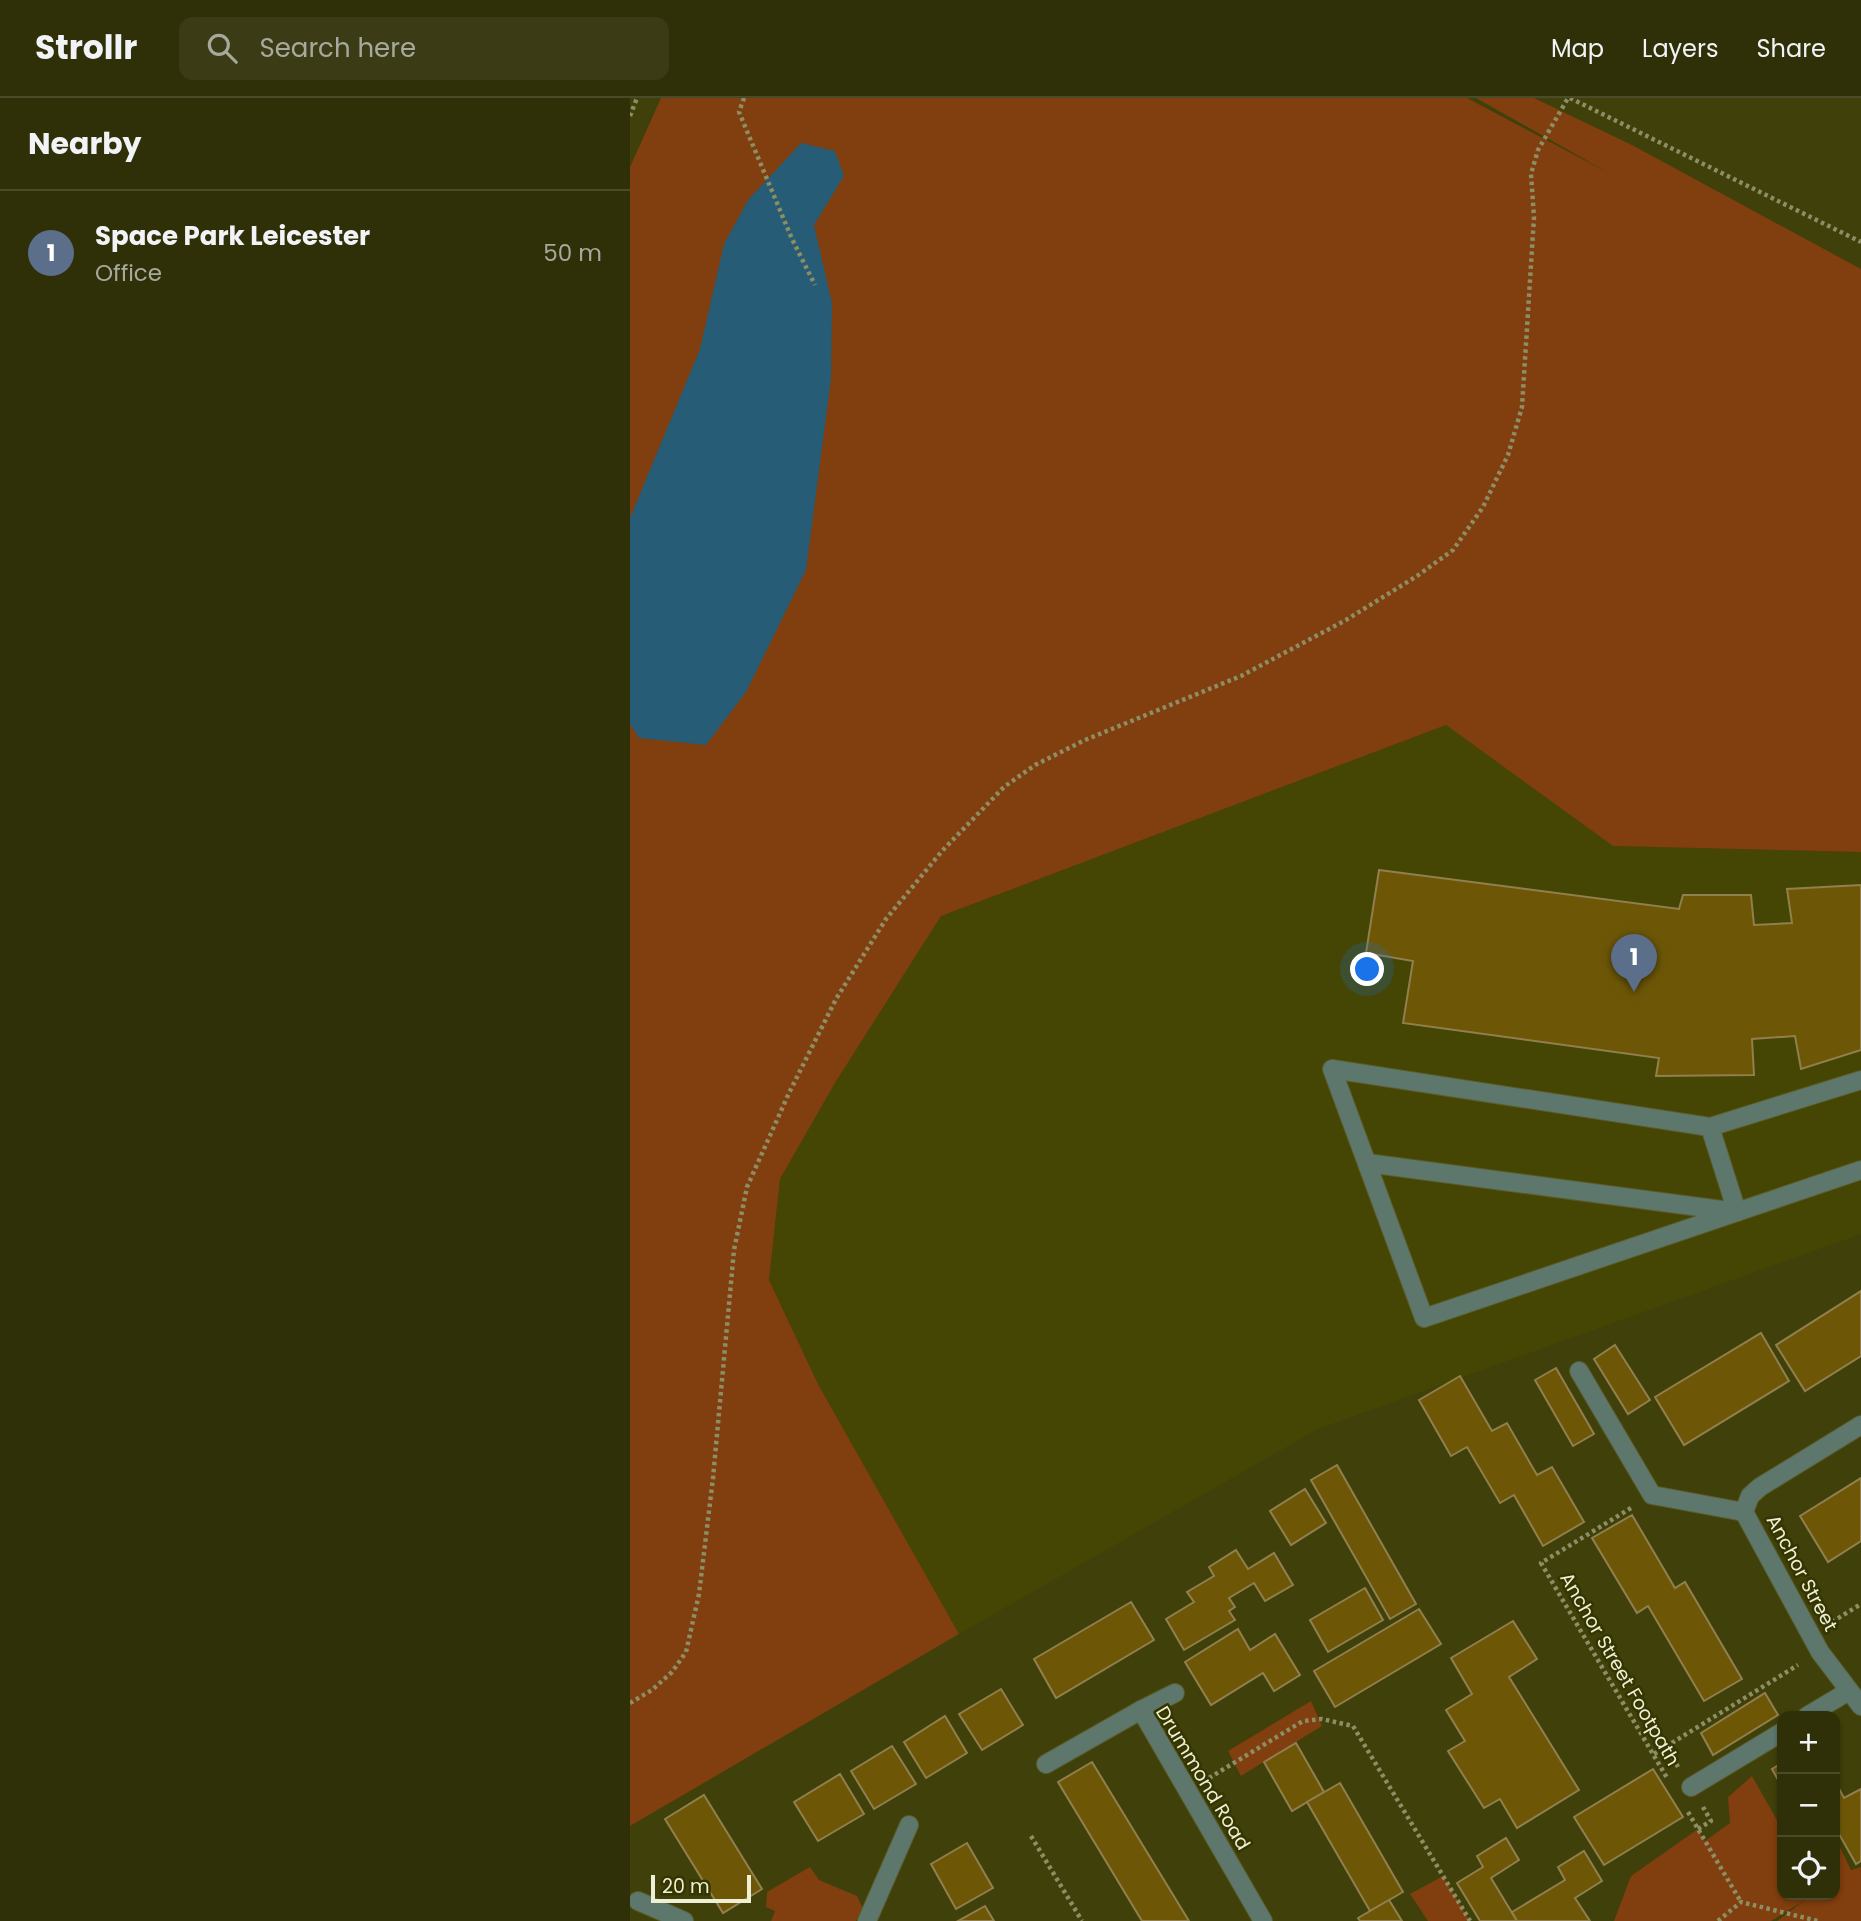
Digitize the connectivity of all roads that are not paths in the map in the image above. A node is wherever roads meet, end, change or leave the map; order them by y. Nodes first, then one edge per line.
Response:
1 (1861, 1080) edge
2 (1710, 1126) junction
3 (1367, 1163) junction
4 (1861, 1170) edge
5 (1737, 1212) junction
6 (1579, 1371) dead end
7 (1861, 1425) edge
8 (1744, 1512) junction
9 (1849, 1691) junction
10 (1175, 1693) dead end
11 (1861, 1706) edge
12 (1141, 1710) junction
13 (1815, 1711) edge
14 (1777, 1735) edge
15 (1046, 1764) dead end
16 (1691, 1787) dead end
17 (909, 1825) dead end
18 (638, 1902) dead end
19 (684, 1921) edge
20 (867, 1921) edge
21 (1263, 1921) edge

1 - 2 street
2 - 3 street
2 - 5 street
3 - 5 street
3 - 5 street
4 - 5 street
6 - 8 street
7 - 8 street, Anchor Street
8 - 9 street, Anchor Street
9 - 11 street, Anchor Street
9 - 13 street
10 - 12 street
12 - 15 street, Drummond Road
12 - 21 street, Drummond Road
14 - 16 street
17 - 20 street
18 - 19 street

